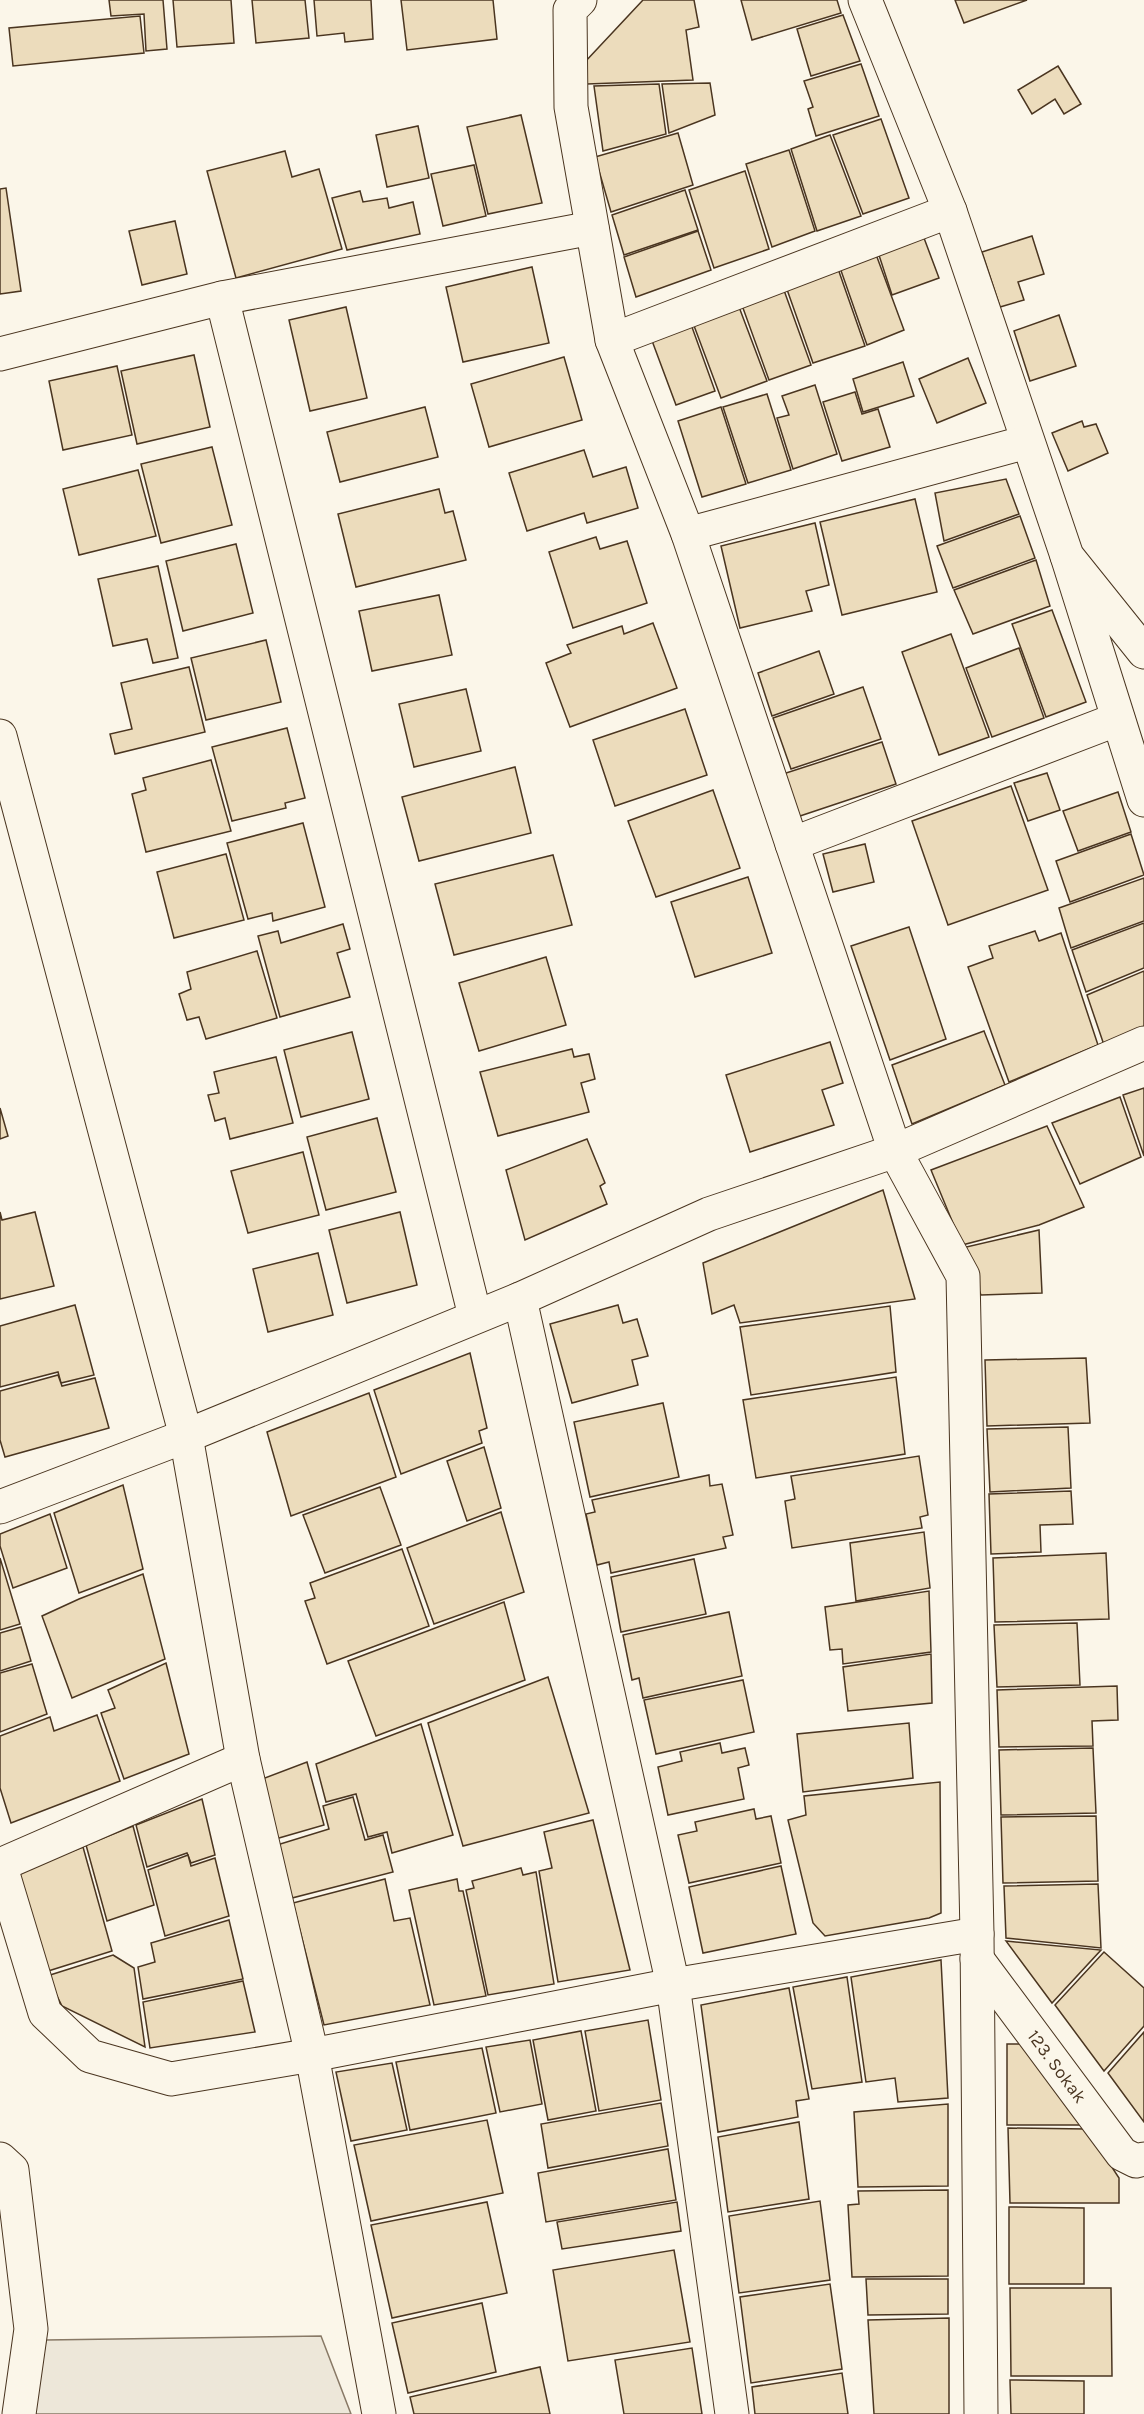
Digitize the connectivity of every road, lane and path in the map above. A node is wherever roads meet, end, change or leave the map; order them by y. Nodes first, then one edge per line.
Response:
1 (865, 0) edge
2 (572, 3) edge
3 (950, 211) junction
4 (592, 228) junction
5 (222, 298) junction
6 (612, 340) junction
7 (0, 354) edge
8 (1027, 442) junction
9 (688, 534) junction
10 (1067, 556) junction
11 (1144, 652) edge
12 (1118, 719) junction
13 (0, 736) edge
14 (1144, 800) edge
15 (792, 844) junction
16 (1144, 1043) edge
17 (895, 1151) junction
18 (520, 1299) junction
19 (475, 1316) junction
20 (186, 1436) junction
21 (0, 1507) edge
22 (243, 1759) junction
23 (0, 1864) edge
24 (977, 1947) junction
25 (673, 1985) junction
26 (312, 2055) junction
27 (0, 2159) edge
28 (1144, 2159) edge
29 (19, 2414) edge
30 (379, 2414) edge
31 (732, 2414) edge
32 (981, 2414) edge

1 - 3 street
2 - 4 street
3 - 6 street
3 - 8 street
4 - 5 street
4 - 6 street
5 - 7 street
5 - 19 street
6 - 9 street
8 - 9 street
8 - 10 street
9 - 15 street
10 - 11 street
10 - 12 street
12 - 14 street
12 - 15 street
13 - 20 street
15 - 17 street
16 - 17 street
17 - 18 street
17 - 24 street
18 - 19 street
18 - 25 street
19 - 20 street
20 - 21 street
20 - 22 street
22 - 23 street
22 - 26 street
23 - 26 street
24 - 25 street
24 - 28 street, 123. Sokak
24 - 32 street
25 - 26 street
25 - 31 street
26 - 30 street
27 - 29 street

